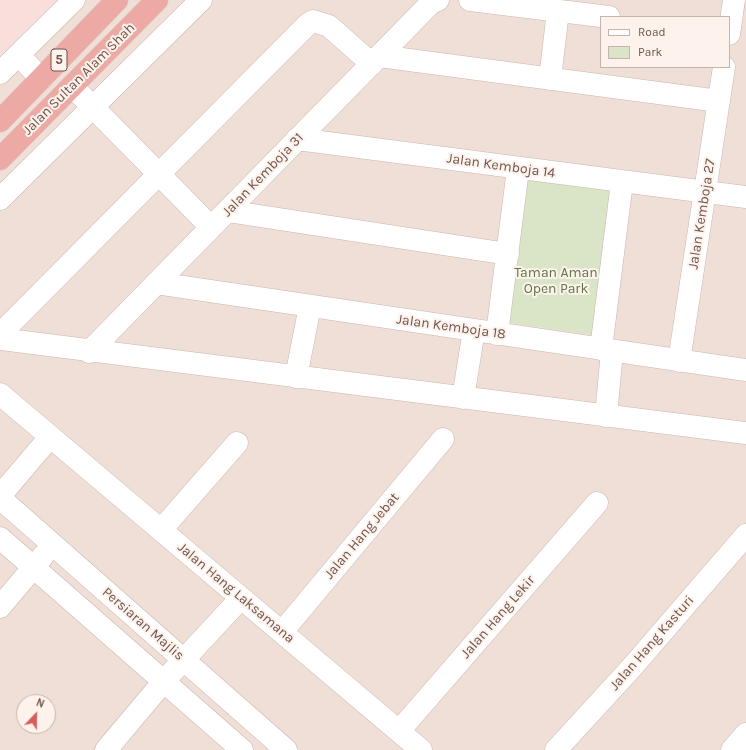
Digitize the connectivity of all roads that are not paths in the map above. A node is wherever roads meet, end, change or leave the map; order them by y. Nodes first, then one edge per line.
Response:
1 (74, 0) edge
2 (117, 0) edge
3 (157, 0) edge
4 (201, 0) edge
5 (438, 0) edge
6 (470, 0) edge
7 (734, 0) edge
8 (558, 11) junction
9 (600, 16) edge
10 (730, 26) edge
11 (730, 32) edge
12 (746, 34) edge
13 (19, 55) junction
14 (375, 60) junction
15 (724, 68) edge
16 (0, 73) edge
17 (41, 79) junction
18 (550, 79) junction
19 (72, 86) junction
20 (719, 101) junction
21 (93, 107) junction
22 (0, 121) edge
23 (297, 139) junction
24 (0, 159) edge
25 (518, 168) junction
26 (159, 174) junction
27 (622, 182) junction
28 (705, 193) junction
29 (746, 197) edge
30 (0, 199) edge
31 (227, 211) junction
32 (211, 227) junction
33 (508, 254) junction
34 (156, 283) junction
35 (310, 306) junction
36 (474, 330) junction
37 (0, 334) edge
38 (498, 334) junction
39 (0, 339) edge
40 (607, 350) junction
41 (89, 352) junction
42 (679, 360) junction
43 (746, 370) edge
44 (296, 377) junction
45 (0, 394) edge
46 (462, 398) junction
47 (606, 416) junction
48 (746, 433) edge
49 (50, 437) junction
50 (443, 439) dead end
51 (237, 443) dead end
52 (0, 497) edge
53 (597, 503) dead end
54 (160, 530) junction
55 (746, 535) edge
56 (0, 538) edge
57 (53, 544) junction
58 (34, 567) junction
59 (241, 598) junction
60 (0, 607) edge
61 (282, 632) junction
62 (184, 660) junction
63 (164, 681) junction
64 (398, 731) junction
65 (746, 734) edge
66 (106, 750) edge
67 (242, 750) edge
68 (286, 750) edge
69 (421, 750) edge
70 (556, 750) edge
71 (732, 750) edge

1 - 13 street
2 - 17 highway, Jalan Sultan Alam Shah / 5
3 - 19 highway, Jalan Sultan Alam Shah / 5
4 - 21 street
5 - 14 street, Jalan Kemboja 31
6 - 8 street
7 - 10 street
8 - 9 street
8 - 18 street
11 - 12 street
13 - 16 street
13 - 17 street
14 - 18 street
14 - 23 street, Jalan Kemboja 31
14 - 26 street
15 - 20 street, Jalan Kemboja 27
17 - 22 highway, Jalan Sultan Alam Shah / 5
18 - 20 street
19 - 21 street
19 - 24 highway, Jalan Sultan Alam Shah / 5
20 - 28 street, Jalan Kemboja 27
21 - 26 street
21 - 30 street
23 - 25 street, Jalan Kemboja 14
23 - 31 street, Jalan Kemboja 31
25 - 27 street, Jalan Kemboja 14
25 - 33 street
26 - 32 street
26 - 37 street
27 - 28 street, Jalan Kemboja 14
27 - 40 street
28 - 29 street, Jalan Kemboja 14
28 - 42 street, Jalan Kemboja 27
31 - 32 street, Jalan Kemboja 31
31 - 33 street
32 - 34 street, Jalan Kemboja 31
33 - 38 street
34 - 35 street, Jalan Kemboja 18
34 - 41 street, Jalan Kemboja 31
35 - 36 street, Jalan Kemboja 18
35 - 44 street
36 - 38 street, Jalan Kemboja 18
36 - 46 street
38 - 40 street, Jalan Kemboja 18
39 - 41 street
40 - 42 street, Jalan Kemboja 18
40 - 47 street
41 - 44 street
42 - 43 street, Jalan Kemboja 18
44 - 46 street
45 - 49 street, Jalan Hang Laksamana
46 - 47 street
47 - 48 street
49 - 52 street
49 - 54 street, Jalan Hang Laksamana
50 - 61 street, Jalan Hang Jebat
51 - 54 street
52 - 57 street, Persiaran Majlis
53 - 64 street, Jalan Hang Lekir
54 - 59 street, Jalan Hang Laksamana
55 - 70 street, Jalan Hang Kasturi
56 - 58 street, Persiaran Majlis
57 - 58 street
57 - 62 street, Persiaran Majlis
58 - 60 street
58 - 63 street, Persiaran Majlis
59 - 61 street, Jalan Hang Laksamana
59 - 62 street
61 - 64 street, Jalan Hang Laksamana
62 - 63 street
62 - 68 street, Persiaran Majlis
63 - 66 street
63 - 67 street, Persiaran Majlis
64 - 69 street, Jalan Hang Laksamana
65 - 71 street

